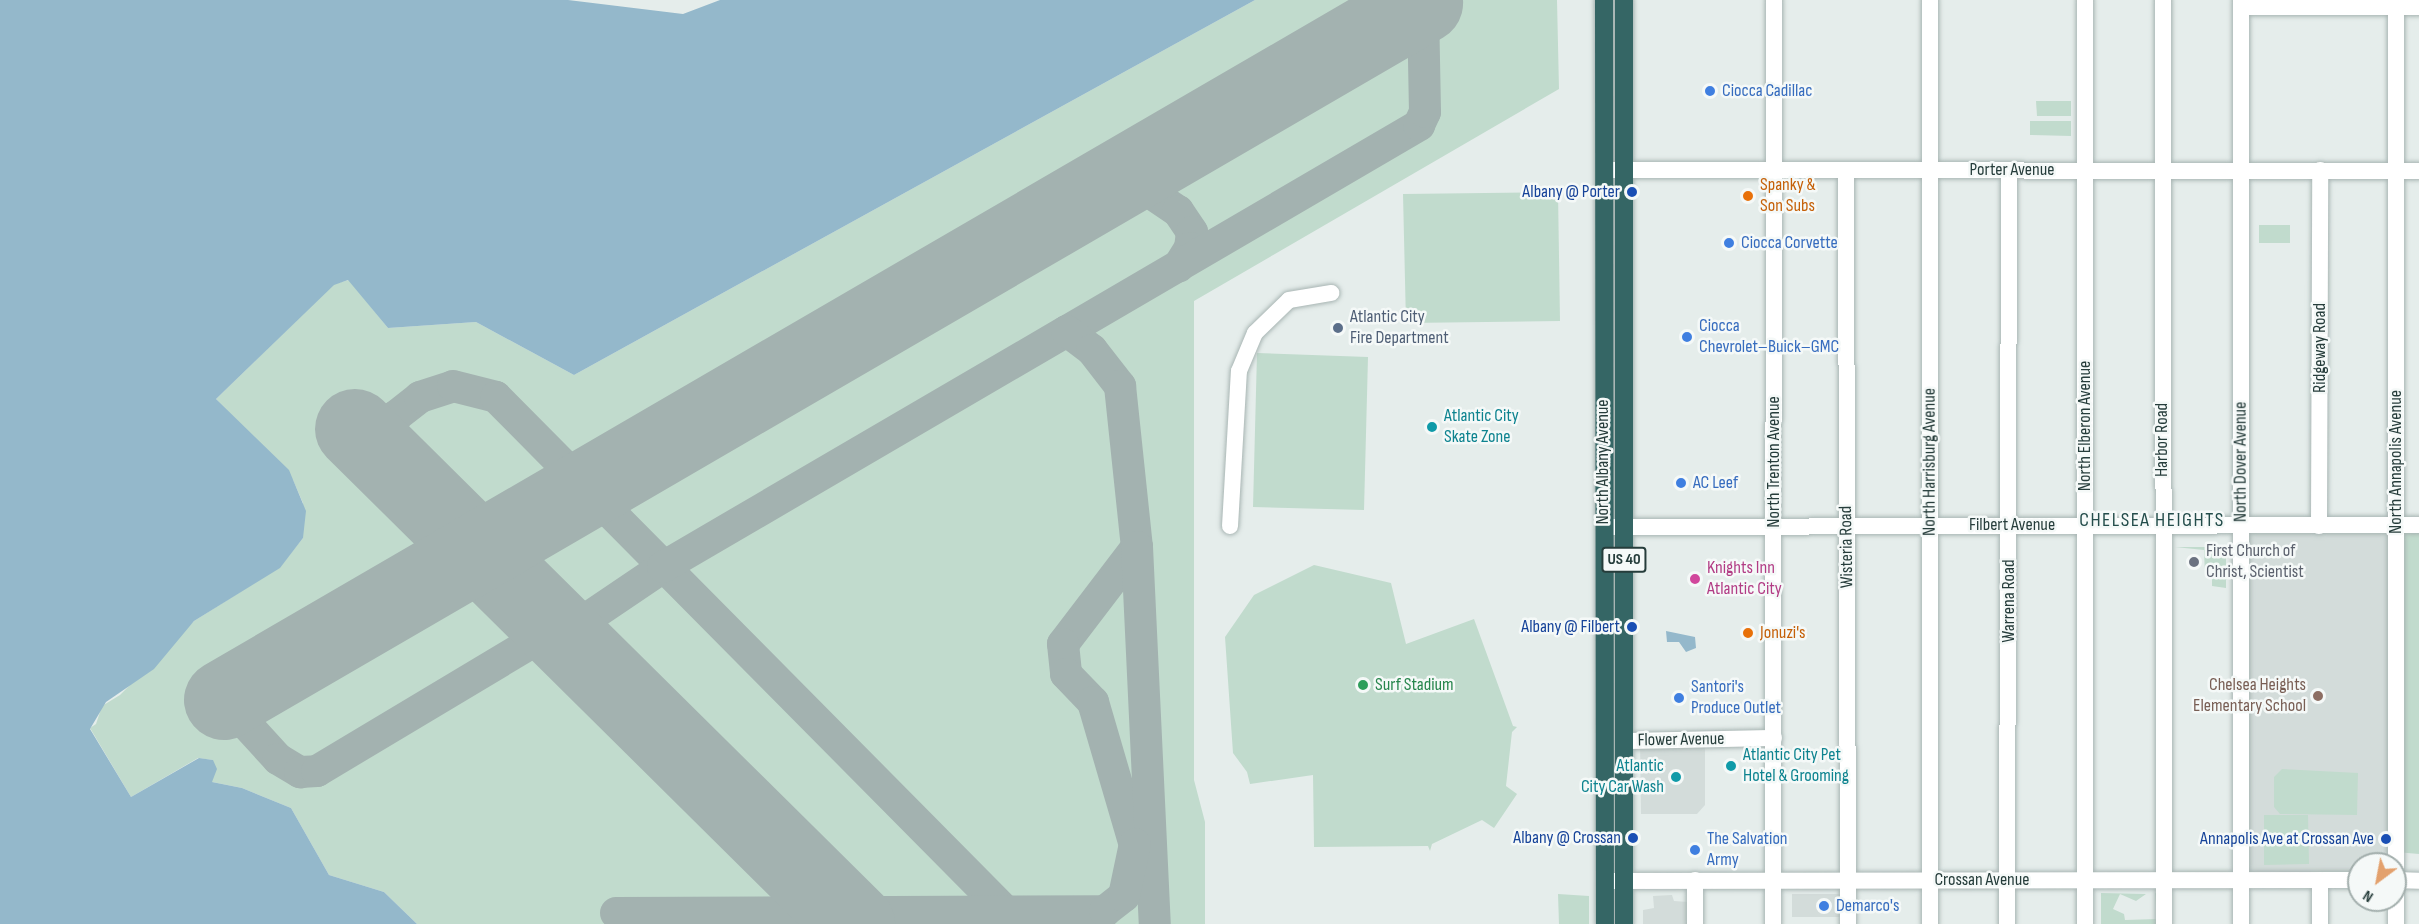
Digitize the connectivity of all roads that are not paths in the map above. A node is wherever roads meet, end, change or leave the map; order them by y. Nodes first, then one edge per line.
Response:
1 (1604, 0) edge
2 (1624, 0) edge
3 (1774, 0) edge
4 (1930, 0) edge
5 (2085, 0) edge
6 (2163, 0) edge
7 (2241, 4) edge
8 (2397, 4) edge
9 (2419, 7) edge
10 (1614, 170) junction
11 (1773, 170) junction
12 (1846, 170) junction
13 (1930, 170) junction
14 (2163, 170) junction
15 (2320, 170) junction
16 (2009, 171) junction
17 (2086, 171) junction
18 (2241, 171) junction
19 (2396, 171) junction
20 (2419, 171) edge
21 (1330, 293) dead end
22 (1774, 525) junction
23 (1847, 525) junction
24 (1930, 525) junction
25 (2008, 525) junction
26 (2085, 525) junction
27 (2164, 525) junction
28 (2241, 525) junction
29 (2395, 525) junction
30 (2419, 525) edge
31 (1230, 526) dead end
32 (1615, 526) junction
33 (2319, 526) junction
34 (1774, 738) junction
35 (1625, 741) junction
36 (2395, 852) edge
37 (1773, 879) junction
38 (2085, 879) junction
39 (1624, 880) junction
40 (1695, 880) junction
41 (1847, 880) junction
42 (1929, 880) junction
43 (2007, 880) junction
44 (2163, 880) junction
45 (2241, 880) junction
46 (2320, 880) junction
47 (2347, 880) edge
48 (1605, 881) junction
49 (1605, 924) edge
50 (1624, 924) edge
51 (1695, 924) edge
52 (1773, 924) edge
53 (1848, 924) edge
54 (1930, 924) edge
55 (2007, 924) edge
56 (2085, 924) edge
57 (2164, 924) edge
58 (2241, 924) edge
59 (2320, 924) edge

1 - 10 highway, North Albany Avenue / US 40
2 - 10 highway, North Albany Avenue / US 40
3 - 11 street, North Trenton Avenue
4 - 13 street, North Harrisburg Avenue
5 - 17 street, North Elberon Avenue
6 - 14 street, Harbor Road
7 - 8 street
7 - 18 street, North Dover Avenue
8 - 9 street
8 - 19 street, North Annapolis Avenue
10 - 11 street, Porter Avenue
10 - 32 highway, North Albany Avenue / US 40
11 - 12 street, Porter Avenue
11 - 22 street, North Trenton Avenue
12 - 13 street, Porter Avenue
12 - 23 street, Wisteria Road
13 - 16 street, Porter Avenue
13 - 24 street, North Harrisburg Avenue
14 - 17 street, Porter Avenue
14 - 18 street, Porter Avenue
14 - 27 street, Harbor Road
15 - 18 street, Porter Avenue
15 - 19 street, Porter Avenue
15 - 33 street, Ridgeway Road
16 - 17 street, Porter Avenue
16 - 25 street, Warrena Road
17 - 26 street, North Elberon Avenue
18 - 28 street, North Dover Avenue
19 - 20 street, Porter Avenue
19 - 29 street, North Annapolis Avenue
21 - 31 street
22 - 23 street, Filbert Avenue
22 - 32 street, Filbert Avenue
22 - 34 street, North Trenton Avenue
23 - 24 street, Filbert Avenue
23 - 41 street, Wisteria Road
24 - 25 street, Filbert Avenue
24 - 42 street, North Harrisburg Avenue
25 - 26 street, Filbert Avenue
25 - 43 street, Warrena Road
26 - 27 street, Filbert Avenue
26 - 38 street, North Elberon Avenue
27 - 28 street, Filbert Avenue
27 - 44 street, Harbor Road
28 - 33 street, Filbert Avenue
28 - 45 street, North Dover Avenue
29 - 30 street, Filbert Avenue
29 - 33 street, Filbert Avenue
29 - 36 street, North Annapolis Avenue
32 - 35 highway, North Albany Avenue / US 40
32 - 48 highway, North Albany Avenue / US 40
34 - 35 street, Flower Avenue
34 - 37 street, North Trenton Avenue
35 - 39 highway, North Albany Avenue / US 40
37 - 40 street, Crossan Avenue
37 - 41 street, Crossan Avenue
37 - 52 street, North Trenton Avenue
38 - 43 street, Crossan Avenue
38 - 44 street, Crossan Avenue
38 - 56 street, North Elberon Avenue
39 - 40 street, Crossan Avenue
39 - 48 street, Crossan Avenue
39 - 50 highway, North Albany Avenue / US 40
40 - 51 street
41 - 42 street, Crossan Avenue
41 - 53 street, Wisteria Road
42 - 43 street, Crossan Avenue
42 - 54 street, North Harrisburg Avenue
43 - 55 street, Warrena Road
44 - 45 street, Crossan Avenue
44 - 57 street, Harbor Road
45 - 46 street, Crossan Avenue
45 - 58 street, North Dover Avenue
46 - 47 street, Crossan Avenue
46 - 59 street
48 - 49 highway, North Albany Avenue / US 40

